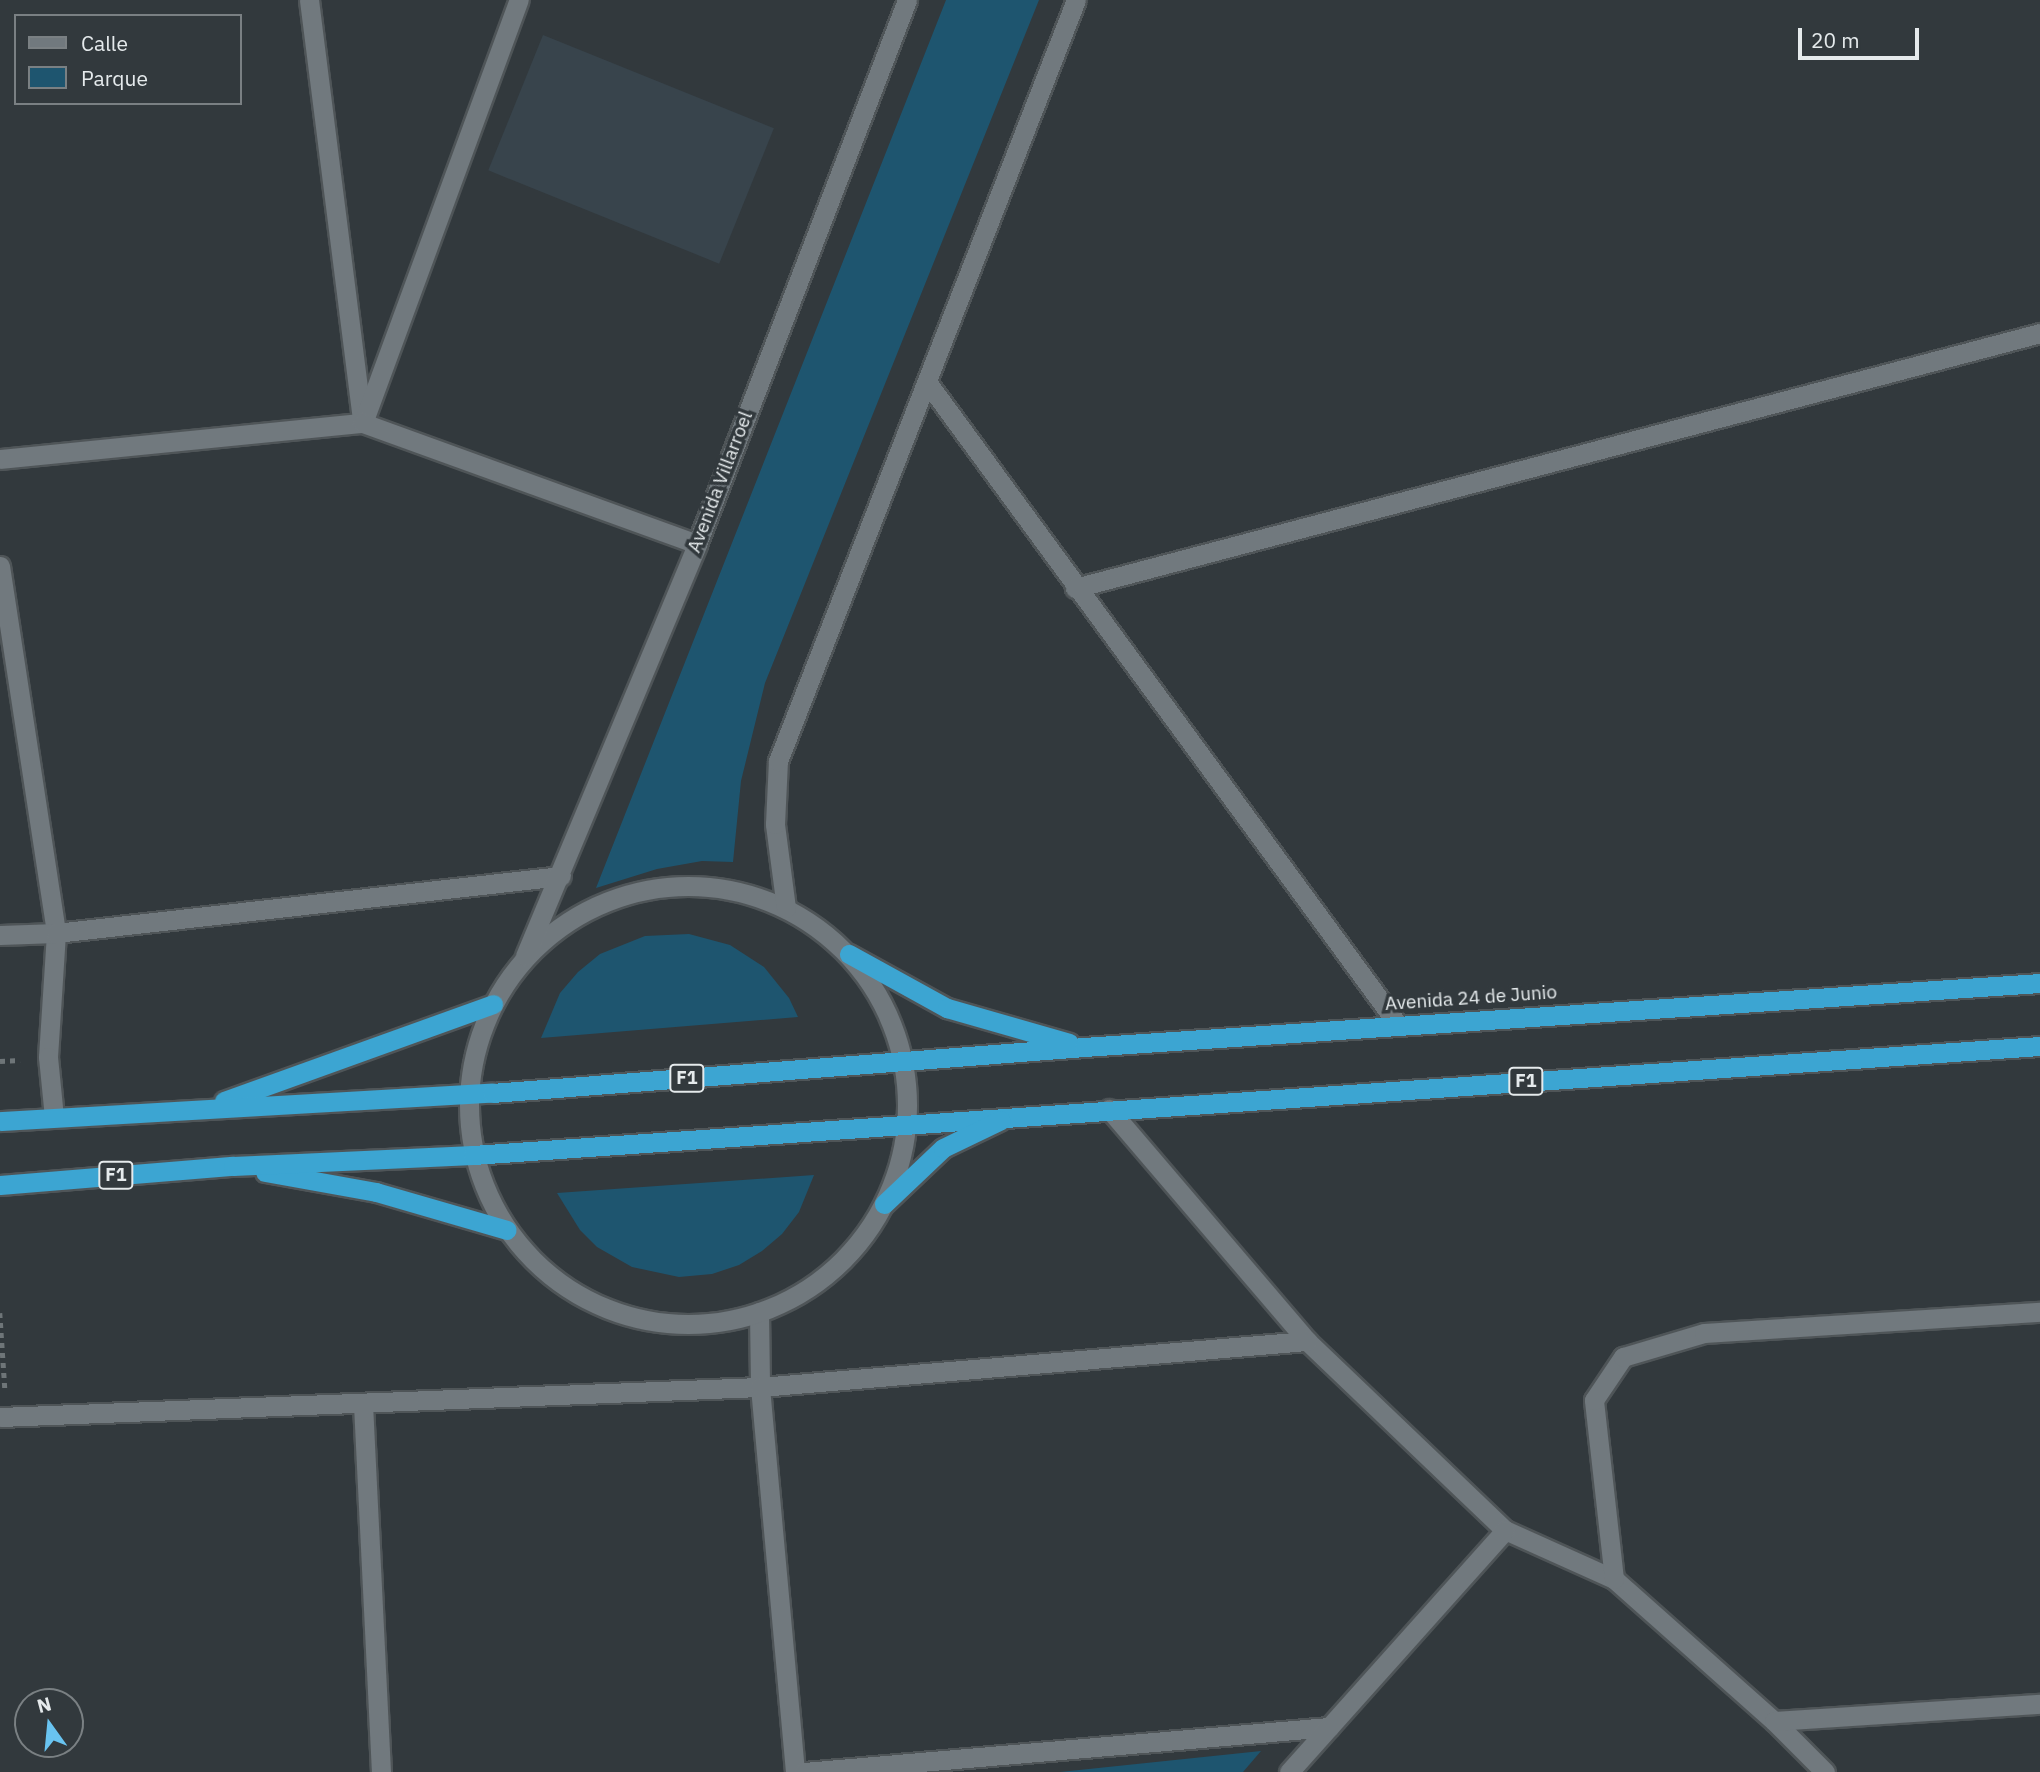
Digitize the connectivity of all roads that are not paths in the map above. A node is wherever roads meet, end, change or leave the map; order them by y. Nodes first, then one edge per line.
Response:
1 (309, 0) edge
2 (519, 0) edge
3 (907, 0) edge
4 (1076, 0) edge
5 (2040, 333) edge
6 (927, 382) junction
7 (363, 423) junction
8 (0, 458) edge
9 (697, 544) junction
10 (0, 566) edge
11 (1075, 588) junction
12 (561, 876) junction
13 (786, 908) junction
14 (56, 933) junction
15 (0, 935) edge
16 (849, 954) junction
17 (523, 960) junction
18 (2040, 983) edge
19 (493, 1004) junction
20 (1399, 1026) junction
21 (2040, 1046) edge
22 (1084, 1047) junction
23 (904, 1062) junction
24 (469, 1094) junction
25 (1109, 1109) junction
26 (200, 1110) junction
27 (1011, 1115) junction
28 (54, 1117) junction
29 (0, 1121) edge
30 (907, 1124) junction
31 (473, 1155) junction
32 (233, 1166) junction
33 (0, 1185) edge
34 (884, 1204) junction
35 (507, 1230) junction
36 (2040, 1311) edge
37 (759, 1312) junction
38 (1307, 1341) junction
39 (760, 1387) junction
40 (363, 1404) junction
41 (4, 1417) edge
42 (1505, 1530) junction
43 (1614, 1579) junction
44 (2040, 1704) edge
45 (1774, 1721) junction
46 (1329, 1727) junction
47 (381, 1772) edge
48 (795, 1772) edge
49 (804, 1772) edge
50 (1289, 1772) edge
51 (1825, 1772) edge

1 - 7 street
2 - 7 street
3 - 9 street, Avenida Villarroel
4 - 6 street
5 - 11 street
6 - 11 street
6 - 13 street
7 - 8 street
7 - 9 street
9 - 12 street, Avenida Villarroel
10 - 14 street
11 - 20 street
12 - 14 street
12 - 17 street, Avenida Villarroel
13 - 16 street
13 - 17 street
14 - 15 street
14 - 28 street
16 - 22 highway
16 - 23 street
17 - 19 street
18 - 20 highway, Avenida 24 de Junio / F1
19 - 24 street
19 - 26 highway
20 - 22 highway, Avenida 24 de Junio / F1
21 - 25 highway, F1
22 - 23 highway, Avenida 24 de Junio / F1
23 - 24 highway, F1
23 - 30 street
24 - 26 highway, F1
24 - 31 street
25 - 27 highway, F1
25 - 38 street
26 - 28 highway, F1
27 - 30 highway, F1
27 - 34 highway
28 - 29 highway, F1
30 - 31 highway, F1
30 - 34 street
31 - 32 highway, F1
31 - 35 street
32 - 33 highway, F1
32 - 35 highway
34 - 37 street
35 - 37 street
36 - 43 street
37 - 39 street
38 - 39 street
38 - 42 street
39 - 40 street
39 - 48 street
40 - 41 street
40 - 47 street
42 - 43 street
42 - 46 street
43 - 45 street
44 - 45 street
45 - 51 street
46 - 49 street
46 - 50 street

